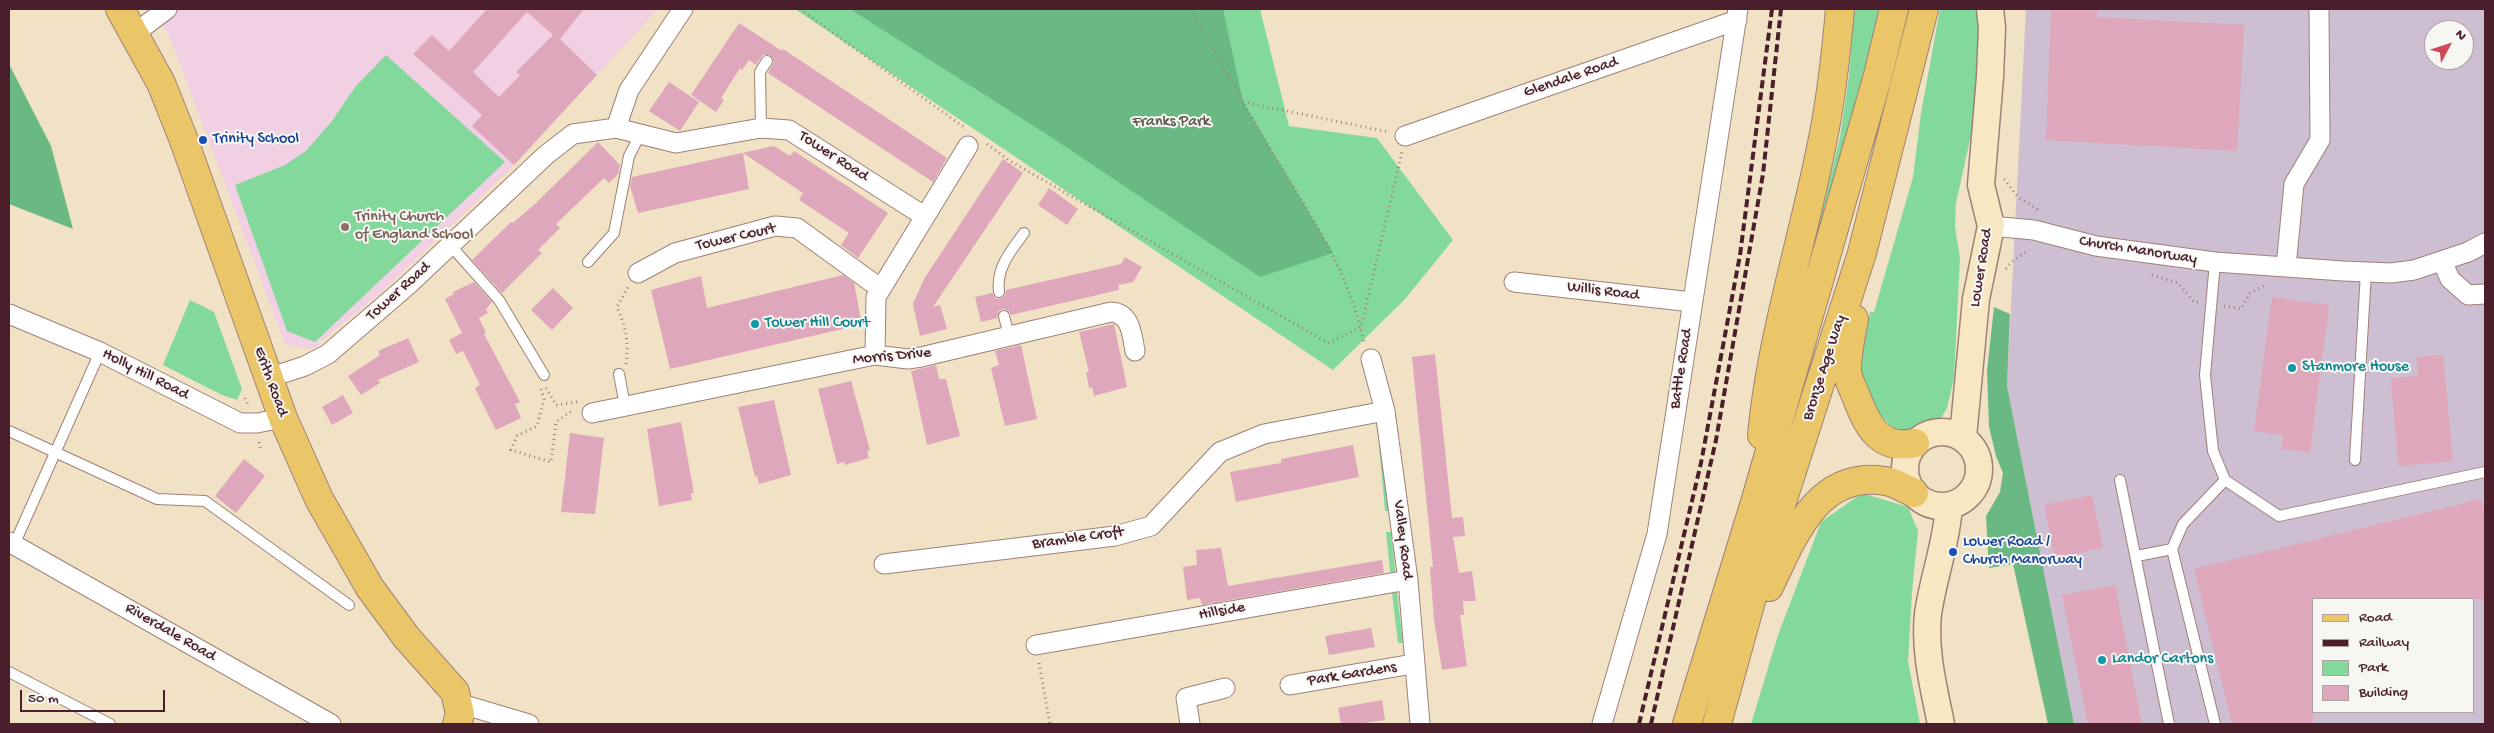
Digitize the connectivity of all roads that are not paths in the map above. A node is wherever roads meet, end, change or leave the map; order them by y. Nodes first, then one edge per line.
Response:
1 (120, 9) edge
2 (168, 9) edge
3 (683, 9) edge
4 (1840, 9) edge
5 (1894, 9) edge
6 (1924, 9) edge
7 (1990, 9) edge
8 (2319, 9) edge
9 (1738, 14) edge
10 (135, 34) junction
11 (767, 60) dead end
12 (616, 128) junction
13 (761, 128) junction
14 (640, 133) junction
15 (1406, 136) road end
16 (975, 140) road end
17 (924, 216) junction
18 (1991, 226) junction
19 (1024, 233) dead end
20 (2485, 244) edge
21 (451, 246) junction
22 (1862, 253) junction
23 (588, 262) dead end
24 (2214, 262) junction
25 (2442, 262) junction
26 (2286, 267) junction
27 (2366, 272) junction
28 (638, 273) road end
29 (1514, 282) dead end
30 (881, 289) junction
31 (999, 292) dead end
32 (2485, 294) edge
33 (1692, 302) junction
34 (9, 314) edge
35 (1004, 316) dead end
36 (1009, 336) junction
37 (1135, 351) dead end
38 (100, 352) junction
39 (875, 355) junction
40 (1368, 355) road end
41 (622, 370) road end
42 (544, 375) road end
43 (268, 378) junction
44 (625, 406) junction
45 (1385, 411) junction
46 (592, 413) dead end
47 (283, 418) junction
48 (9, 431) edge
49 (1963, 438) junction
50 (1915, 443) junction
51 (56, 452) junction
52 (2355, 460) dead end
53 (2485, 472) edge
54 (2120, 480) dead end
55 (2225, 480) junction
56 (1914, 493) junction
57 (1756, 499) junction
58 (1949, 506) junction
59 (11, 544) edge
60 (2172, 549) junction
61 (2137, 556) junction
62 (884, 564) dead end
63 (1408, 580) junction
64 (349, 605) dead end
65 (1036, 645) road end
66 (1736, 658) junction
67 (1413, 664) junction
68 (9, 672) edge
69 (1290, 685) dead end
70 (1225, 688) dead end
71 (457, 714) edge
72 (110, 724) edge
73 (331, 724) edge
74 (529, 724) edge
75 (1190, 724) edge
76 (1420, 724) edge
77 (1602, 724) edge
78 (1687, 724) edge
79 (1717, 724) edge
80 (1941, 724) edge
81 (2169, 724) edge
82 (2215, 724) edge

1 - 10 main road, Erith Road
2 - 10 street
3 - 12 street
4 - 57 main road
5 - 57 main road, Bronze Age Way
6 - 22 main road, Bronze Age Way
7 - 18 main road, Lower Road
8 - 26 street
9 - 15 street, Glendale Road
9 - 33 street, Battle Road
10 - 43 main road, Erith Road
11 - 13 lane
12 - 14 street, Tower Road
12 - 21 street, Tower Road
13 - 14 street, Tower Road
13 - 17 street, Tower Road
14 - 23 lane
16 - 17 street
17 - 30 street
18 - 24 street, Church Manorway
18 - 49 main road, Lower Road
19 - 31 lane
20 - 25 street, Church Manorway
21 - 42 lane
21 - 43 street, Tower Road
22 - 50 main road
22 - 66 main road, Bronze Age Way
24 - 26 street, Church Manorway
24 - 55 lane
25 - 27 street, Church Manorway
25 - 32 street
26 - 27 street, Church Manorway
27 - 52 lane
28 - 30 street, Tower Court
29 - 33 street, Willis Road
30 - 39 street
33 - 77 street, Battle Road
34 - 38 street, Holly Hill Road
35 - 36 lane
36 - 37 street, Morris Drive
36 - 39 street, Morris Drive
38 - 47 street, Holly Hill Road
38 - 51 lane
39 - 44 street, Morris Drive
40 - 45 street, Valley Road
41 - 44 lane
43 - 47 main road, Erith Road
44 - 46 street, Morris Drive
45 - 62 street, Bramble Croft
45 - 63 street, Valley Road
47 - 71 main road, Erith Road
48 - 51 lane
49 - 50 main road
49 - 58 main road
50 - 56 main road
51 - 59 lane
51 - 64 lane
53 - 55 lane
54 - 61 lane
55 - 60 lane
56 - 58 main road
56 - 66 main road
57 - 78 main road, Bronze Age Way
58 - 80 main road
59 - 73 street, Riverdale Road
60 - 61 lane
60 - 82 lane
61 - 81 lane
63 - 65 street, Hillside
63 - 67 street, Valley Road
66 - 79 main road, Bronze Age Way
67 - 69 street, Park Gardens
67 - 76 street, Valley Road
68 - 72 lane
70 - 75 street
71 - 74 street

